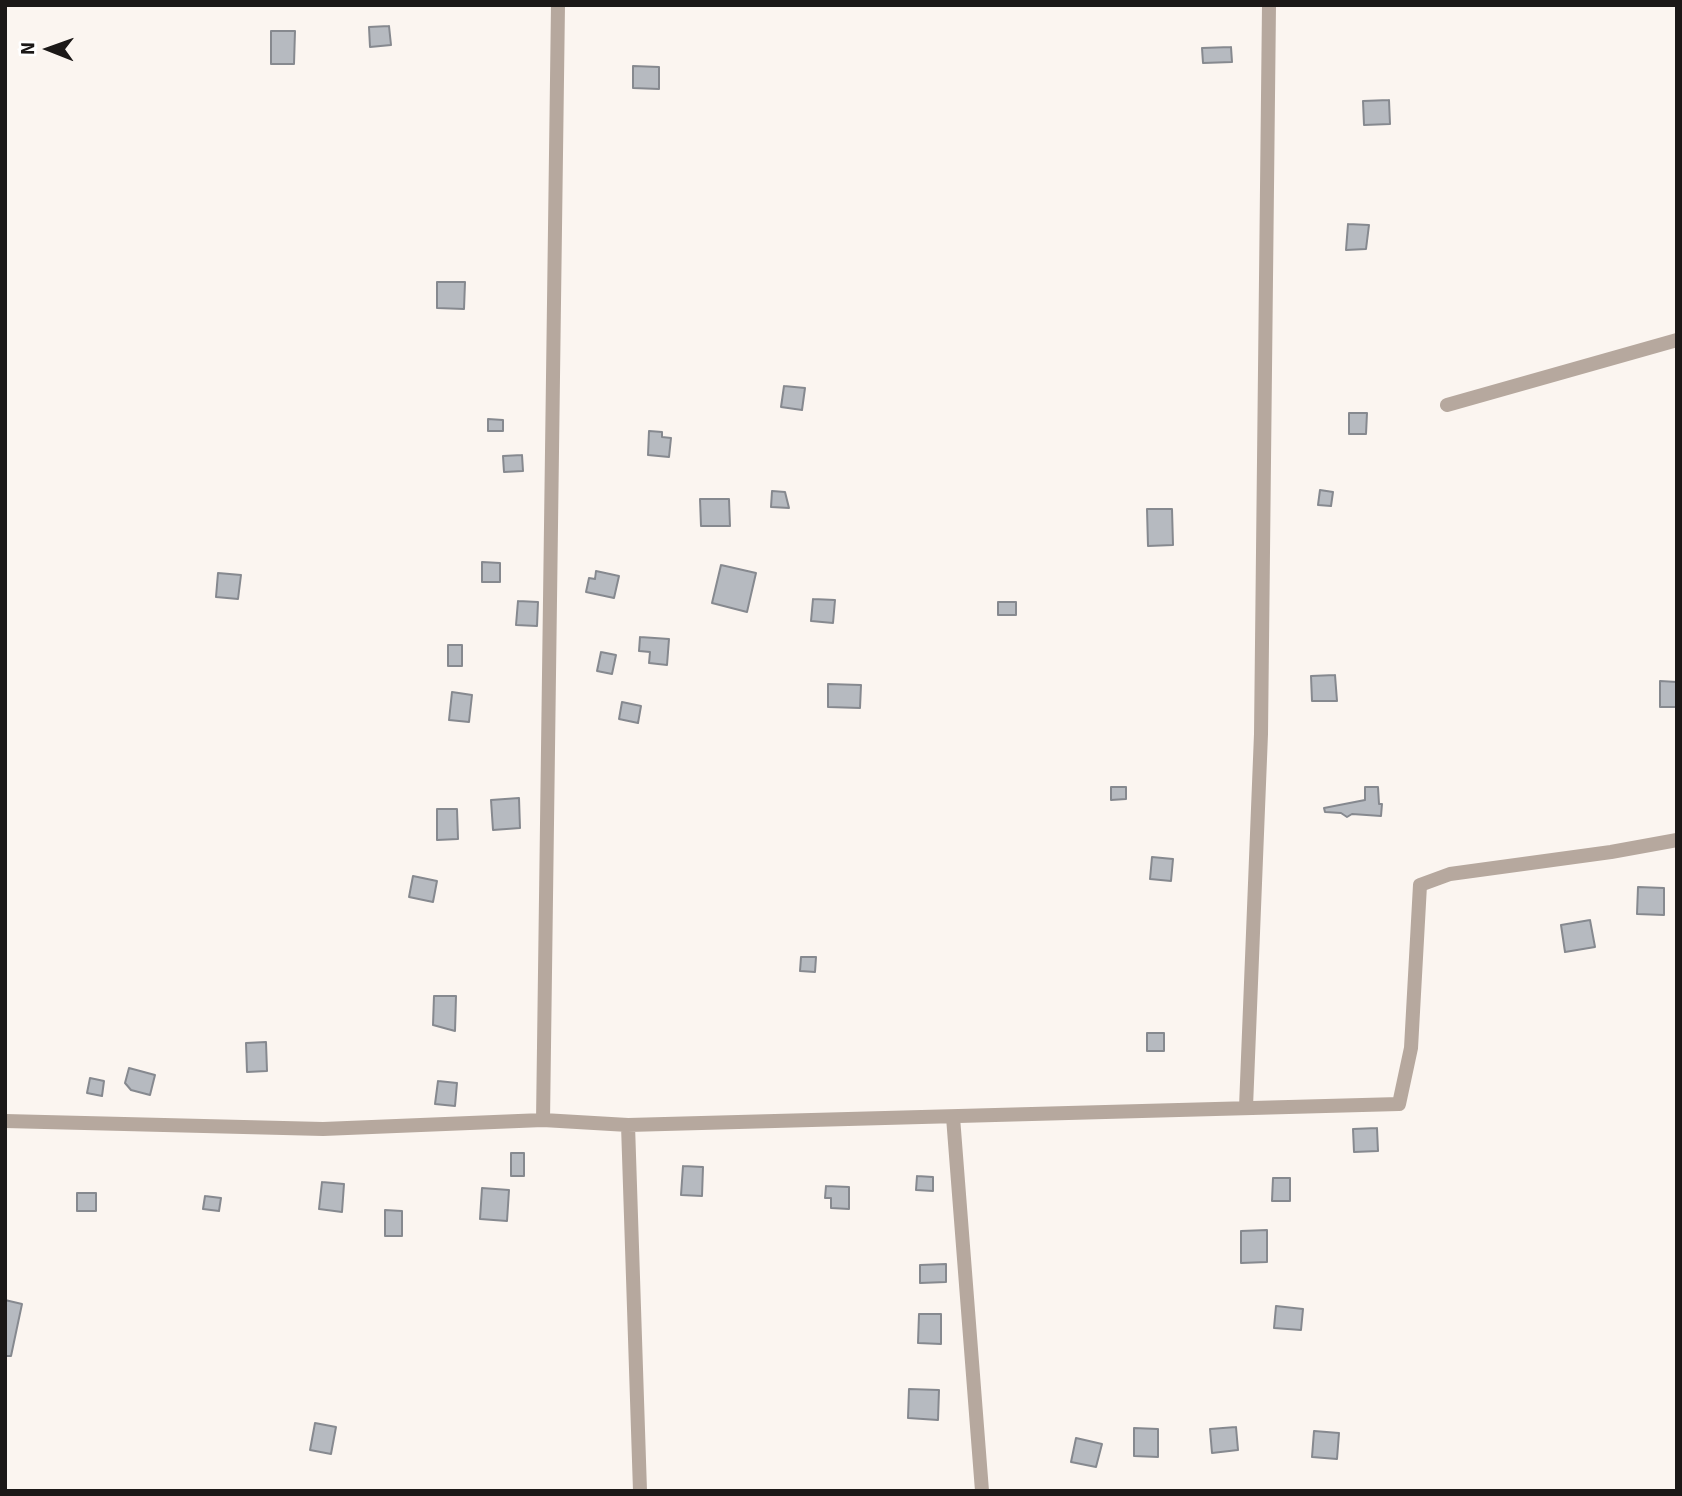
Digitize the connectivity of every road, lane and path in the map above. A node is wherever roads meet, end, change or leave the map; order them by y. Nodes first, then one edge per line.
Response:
1 (558, 5) edge
2 (1269, 5) edge
3 (1677, 340) edge
4 (1447, 405) dead end
5 (1677, 840) edge
6 (1246, 1107) junction
7 (953, 1117) junction
8 (543, 1120) junction
9 (5, 1121) edge
10 (628, 1125) junction
11 (640, 1491) edge
12 (982, 1491) edge

1 - 8 street
2 - 6 street
3 - 4 street
5 - 6 street
6 - 7 street
7 - 10 street
7 - 12 street
8 - 9 street
8 - 10 street
10 - 11 street

